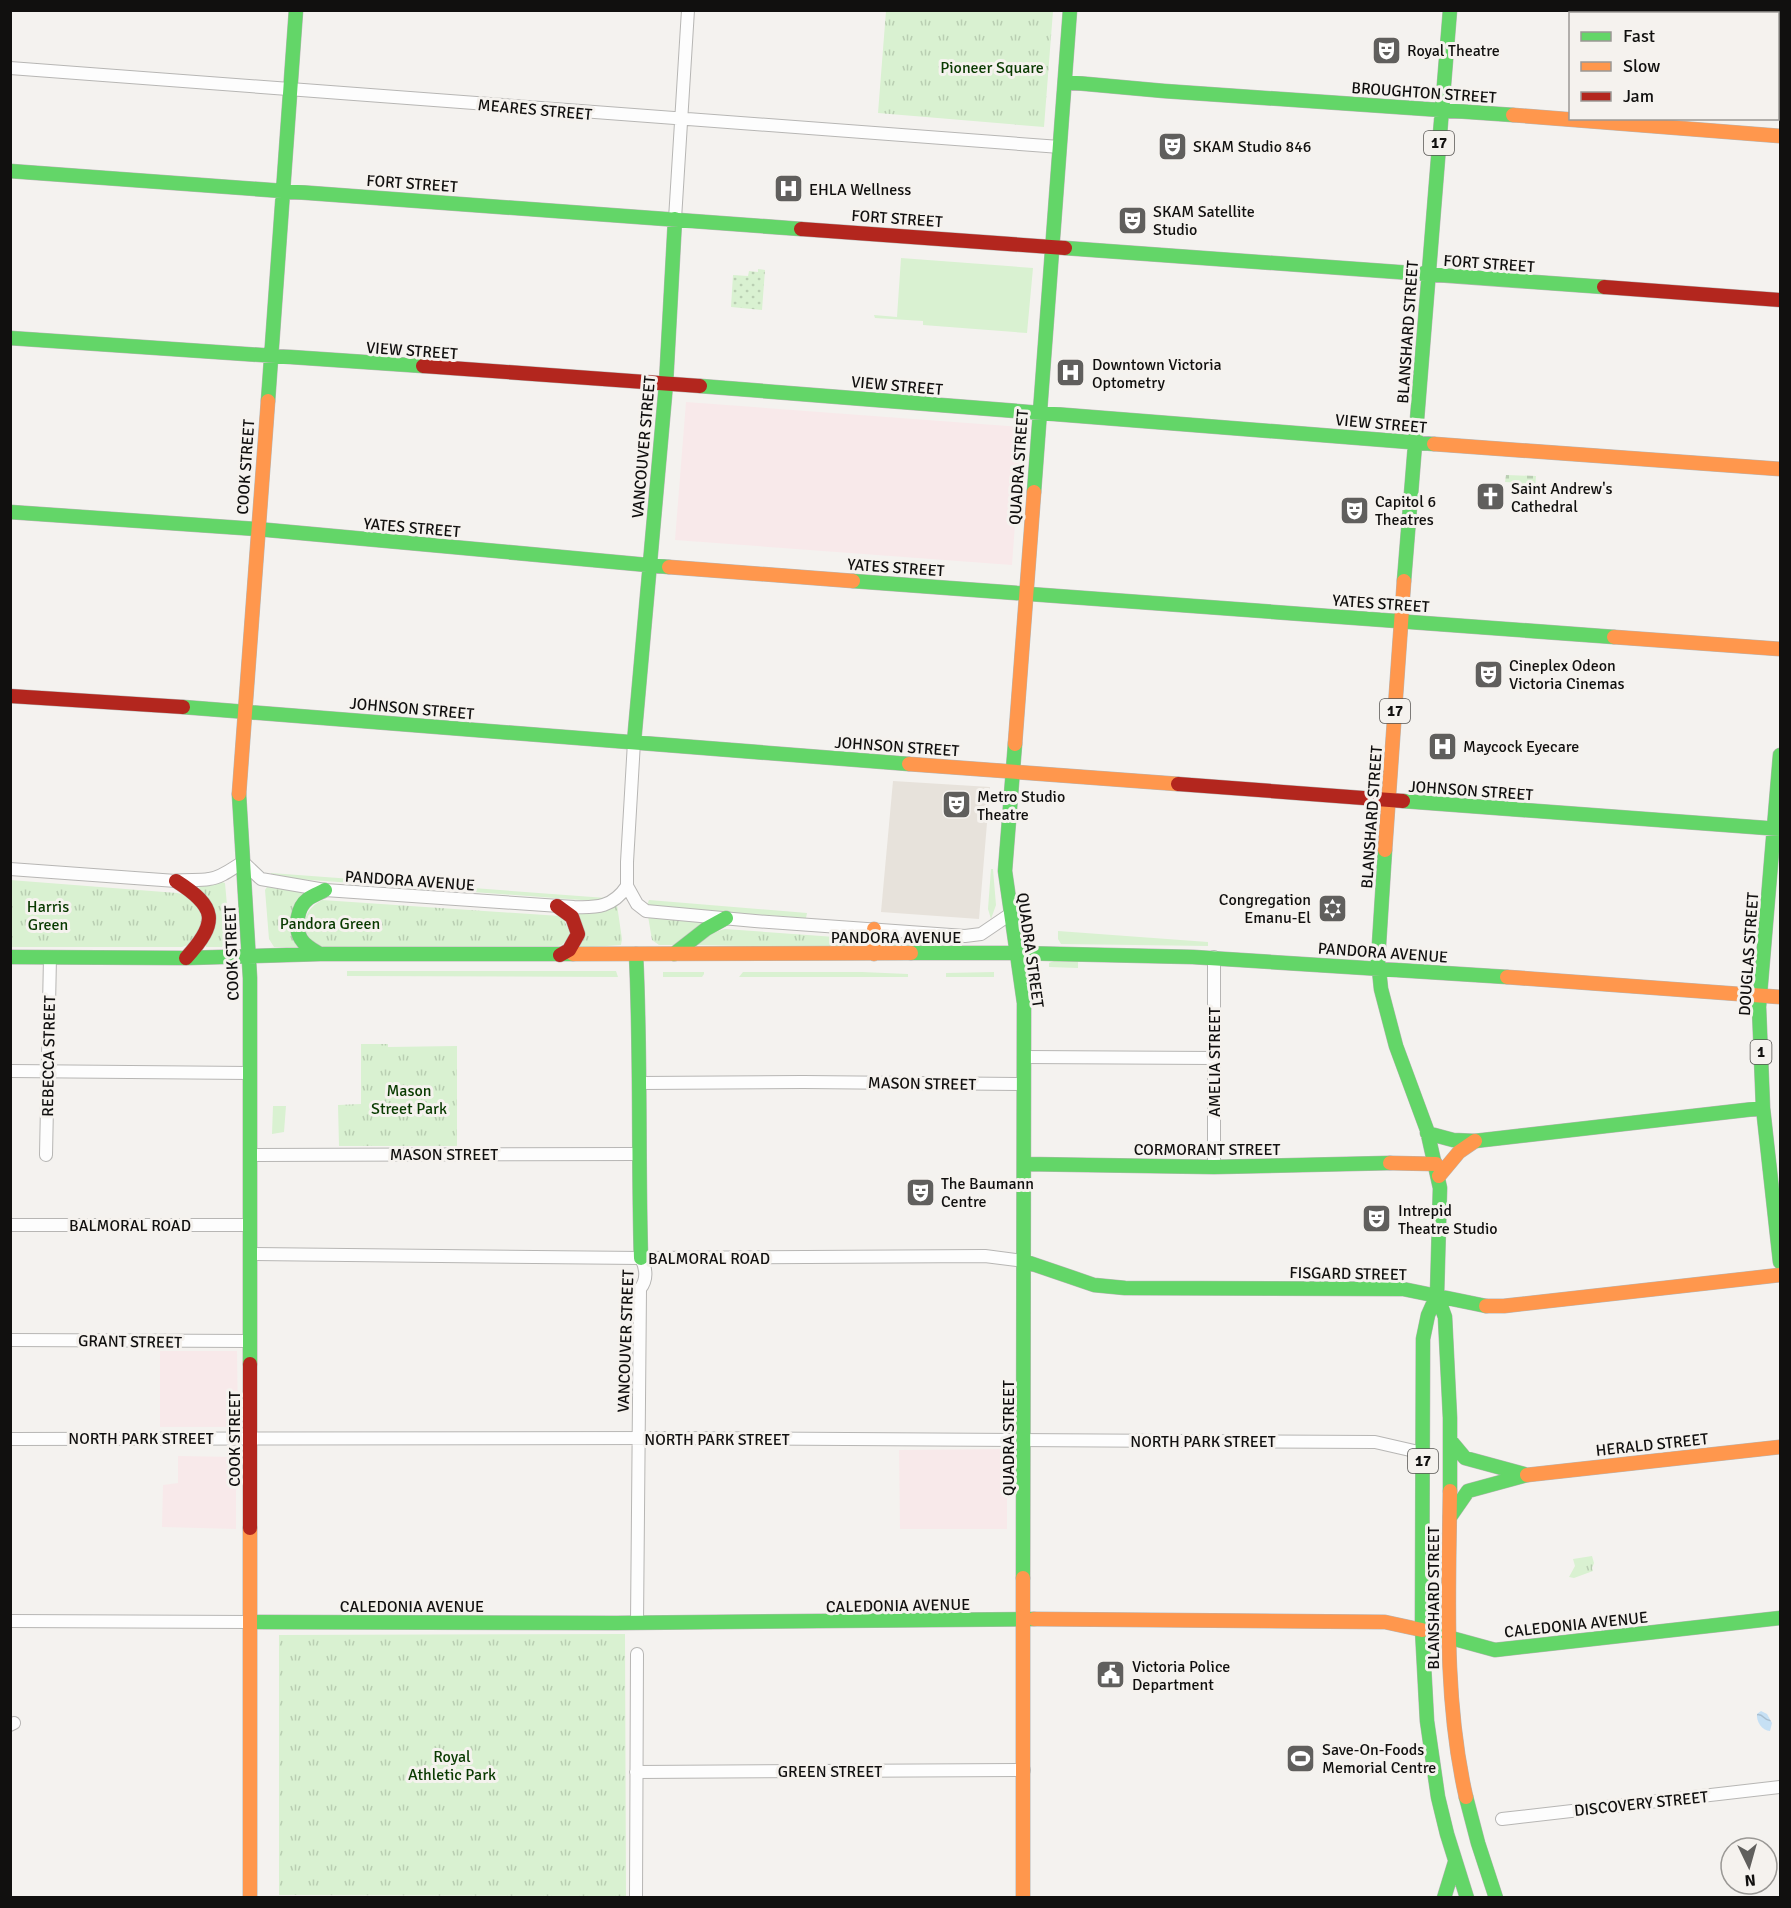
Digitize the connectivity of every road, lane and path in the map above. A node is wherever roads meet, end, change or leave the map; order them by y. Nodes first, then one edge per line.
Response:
1 (296, 10) edge
2 (688, 10) edge
3 (1070, 10) edge
4 (1450, 10) edge
5 (10, 68) edge
6 (1065, 82) junction
7 (291, 90) junction
8 (1442, 111) junction
9 (680, 119) junction
10 (1569, 119) edge
11 (1584, 120) edge
12 (1780, 136) edge
13 (1060, 147) junction
14 (10, 171) edge
15 (284, 190) junction
16 (675, 219) junction
17 (1052, 246) junction
18 (1428, 275) junction
19 (1780, 300) edge
20 (10, 338) edge
21 (270, 357) junction
22 (666, 384) junction
23 (1039, 412) junction
24 (1415, 443) junction
25 (1780, 470) edge
26 (10, 512) edge
27 (257, 530) junction
28 (649, 566) junction
29 (1025, 593) junction
30 (1401, 621) junction
31 (1780, 649) edge
32 (10, 696) edge
33 (245, 711) junction
34 (634, 742) junction
35 (1780, 755) edge
36 (1012, 771) junction
37 (1389, 800) junction
38 (1778, 829) edge
39 (243, 862) junction
40 (10, 869) edge
41 (176, 881) junction
42 (627, 886) junction
43 (325, 891) junction
44 (557, 906) junction
45 (1009, 915) junction
46 (726, 918) junction
47 (874, 929) junction
48 (1016, 953) junction
49 (320, 954) junction
50 (636, 954) junction
51 (674, 954) junction
52 (874, 954) junction
53 (560, 955) junction
54 (249, 956) junction
55 (10, 957) edge
56 (50, 957) junction
57 (1214, 957) junction
58 (186, 958) junction
59 (1378, 968) junction
60 (1759, 996) junction
61 (1780, 997) edge
62 (1024, 1058) junction
63 (1215, 1058) junction
64 (10, 1071) edge
65 (46, 1071) junction
66 (250, 1073) junction
67 (640, 1083) junction
68 (1024, 1084) junction
69 (1762, 1108) junction
70 (1429, 1139) junction
71 (1475, 1141) junction
72 (638, 1154) junction
73 (46, 1155) dead end
74 (250, 1155) junction
75 (1390, 1163) junction
76 (1024, 1164) junction
77 (1214, 1167) junction
78 (1437, 1170) junction
79 (10, 1225) edge
80 (250, 1225) junction
81 (250, 1254) junction
82 (640, 1258) junction
83 (1024, 1261) junction
84 (1780, 1262) edge
85 (1780, 1275) edge
86 (1437, 1295) junction
87 (10, 1340) edge
88 (250, 1341) junction
89 (250, 1437) junction
90 (639, 1438) junction
91 (10, 1439) edge
92 (1450, 1440) junction
93 (1024, 1441) junction
94 (1780, 1447) edge
95 (1423, 1453) junction
96 (1527, 1475) junction
97 (1450, 1518) junction
98 (1780, 1618) edge
99 (1024, 1619) junction
100 (10, 1621) edge
101 (250, 1622) junction
102 (637, 1623) junction
103 (1422, 1629) junction
104 (1449, 1637) junction
105 (637, 1654) dead end
106 (1024, 1770) junction
107 (636, 1772) junction
108 (1780, 1787) edge
109 (1502, 1818) dead end
110 (1455, 1862) junction
111 (250, 1898) edge
112 (636, 1898) edge
113 (1023, 1898) edge
114 (1444, 1898) edge
115 (1467, 1898) edge
116 (1496, 1898) edge

1 - 7 main road, COOK STREET
2 - 9 street, VANCOUVER STREET
3 - 6 main road, QUADRA STREET
4 - 8 main road, BLANSHARD STREET / 17
5 - 7 street, MEARES STREET
6 - 8 main road, BROUGHTON STREET
6 - 13 main road, QUADRA STREET
7 - 9 street, MEARES STREET
7 - 15 main road, COOK STREET
8 - 10 main road, BROUGHTON STREET
8 - 18 main road, BLANSHARD STREET / 17
9 - 13 street, MEARES STREET
9 - 16 street, VANCOUVER STREET
11 - 12 main road, BROUGHTON STREET
13 - 17 main road, QUADRA STREET
14 - 15 main road, FORT STREET
15 - 16 main road, FORT STREET
15 - 21 main road, COOK STREET
16 - 17 main road, FORT STREET
16 - 22 main road, VANCOUVER STREET
17 - 18 main road, FORT STREET
17 - 23 main road, QUADRA STREET
18 - 19 main road, FORT STREET
18 - 24 main road, BLANSHARD STREET / 17
20 - 21 main road, VIEW STREET
21 - 22 main road, VIEW STREET
21 - 27 main road, COOK STREET
22 - 23 main road, VIEW STREET
22 - 28 main road, VANCOUVER STREET
23 - 24 main road, VIEW STREET
23 - 29 main road, QUADRA STREET
24 - 25 main road, VIEW STREET
24 - 30 main road, BLANSHARD STREET / 17
26 - 27 main road, YATES STREET
27 - 28 main road, YATES STREET
27 - 33 main road, COOK STREET
28 - 29 main road, YATES STREET
28 - 34 main road, VANCOUVER STREET
29 - 30 main road, YATES STREET
29 - 36 main road, QUADRA STREET
30 - 31 main road, YATES STREET
30 - 37 main road, BLANSHARD STREET / 17
32 - 33 main road, JOHNSON STREET
33 - 34 main road, JOHNSON STREET
33 - 39 main road, COOK STREET
34 - 36 main road, JOHNSON STREET
34 - 42 street, VANCOUVER STREET
35 - 38 main road, DOUGLAS STREET / 1
36 - 37 main road, JOHNSON STREET
36 - 45 main road, QUADRA STREET
37 - 38 main road, JOHNSON STREET
37 - 59 main road, BLANSHARD STREET / 17
38 - 60 main road, DOUGLAS STREET / 1
39 - 41 street
39 - 43 street, PANDORA AVENUE
39 - 54 main road, COOK STREET
40 - 41 street
41 - 58 main road
42 - 44 street, PANDORA AVENUE
42 - 46 street, PANDORA AVENUE
43 - 44 street, PANDORA AVENUE
43 - 49 main road
44 - 53 main road
45 - 47 street, PANDORA AVENUE
45 - 48 main road, QUADRA STREET
46 - 47 street, PANDORA AVENUE
46 - 51 main road
47 - 52 main road
48 - 52 main road, PANDORA AVENUE
48 - 57 main road, PANDORA AVENUE
48 - 62 main road, QUADRA STREET
49 - 53 main road, PANDORA AVENUE
49 - 54 main road, PANDORA AVENUE
50 - 51 main road, PANDORA AVENUE
50 - 53 main road, PANDORA AVENUE
50 - 67 main road, VANCOUVER STREET
51 - 52 main road, PANDORA AVENUE
54 - 58 main road, PANDORA AVENUE
54 - 66 main road, COOK STREET
55 - 56 main road, PANDORA AVENUE
56 - 58 main road, PANDORA AVENUE
56 - 65 street, REBECCA STREET
57 - 59 main road, PANDORA AVENUE
57 - 63 street, AMELIA STREET
59 - 60 main road, PANDORA AVENUE
59 - 70 main road, BLANSHARD STREET / 17
60 - 61 main road, PANDORA AVENUE
60 - 69 main road, DOUGLAS STREET / 1
62 - 63 street
62 - 68 main road, QUADRA STREET
63 - 77 street, AMELIA STREET
64 - 65 street
65 - 66 street
65 - 73 street, REBECCA STREET
66 - 74 main road, COOK STREET
67 - 68 street, MASON STREET
67 - 72 main road, VANCOUVER STREET
68 - 76 main road, QUADRA STREET
69 - 71 main road
69 - 84 main road, DOUGLAS STREET / 1
70 - 71 main road
70 - 75 main road
70 - 78 main road, BLANSHARD STREET / 17
71 - 78 main road
72 - 74 street, MASON STREET
72 - 82 main road, VANCOUVER STREET
74 - 80 main road, COOK STREET
75 - 77 main road, CORMORANT STREET
75 - 78 main road, CORMORANT STREET
76 - 77 main road, CORMORANT STREET
76 - 83 main road, QUADRA STREET
78 - 86 main road, BLANSHARD STREET / 17
79 - 80 street, BALMORAL ROAD
80 - 81 main road, COOK STREET
81 - 82 street, BALMORAL ROAD
81 - 88 main road, COOK STREET
82 - 83 street, BALMORAL ROAD
82 - 90 street, VANCOUVER STREET
83 - 86 main road, FISGARD STREET
83 - 93 main road, QUADRA STREET
85 - 86 main road, FISGARD STREET
86 - 92 main road, BLANSHARD STREET / 17
86 - 95 main road, BLANSHARD STREET / 17
87 - 88 street, GRANT STREET
88 - 89 main road, COOK STREET
89 - 90 street, NORTH PARK STREET
89 - 91 street, NORTH PARK STREET
89 - 101 main road, COOK STREET
90 - 93 street, NORTH PARK STREET
90 - 102 street, VANCOUVER STREET
92 - 96 main road
92 - 97 main road, BLANSHARD STREET / 17
93 - 95 street, NORTH PARK STREET
93 - 99 main road, QUADRA STREET
94 - 96 main road, HERALD STREET
95 - 103 main road, BLANSHARD STREET / 17
96 - 97 main road
97 - 104 main road, BLANSHARD STREET / 17
98 - 104 main road, CALEDONIA AVENUE
99 - 102 main road, CALEDONIA AVENUE
99 - 103 main road, CALEDONIA AVENUE
99 - 106 main road, QUADRA STREET
100 - 101 street, CALEDONIA AVENUE
101 - 102 main road, CALEDONIA AVENUE
101 - 111 main road, COOK STREET
103 - 104 main road, CALEDONIA AVENUE
103 - 110 main road, BLANSHARD STREET / 17
104 - 116 main road, BLANSHARD STREET / 17
105 - 107 street
106 - 107 street, GREEN STREET
106 - 113 main road, QUADRA STREET
107 - 112 street
108 - 109 street, DISCOVERY STREET
110 - 114 main road
110 - 115 main road, BLANSHARD STREET / 17

